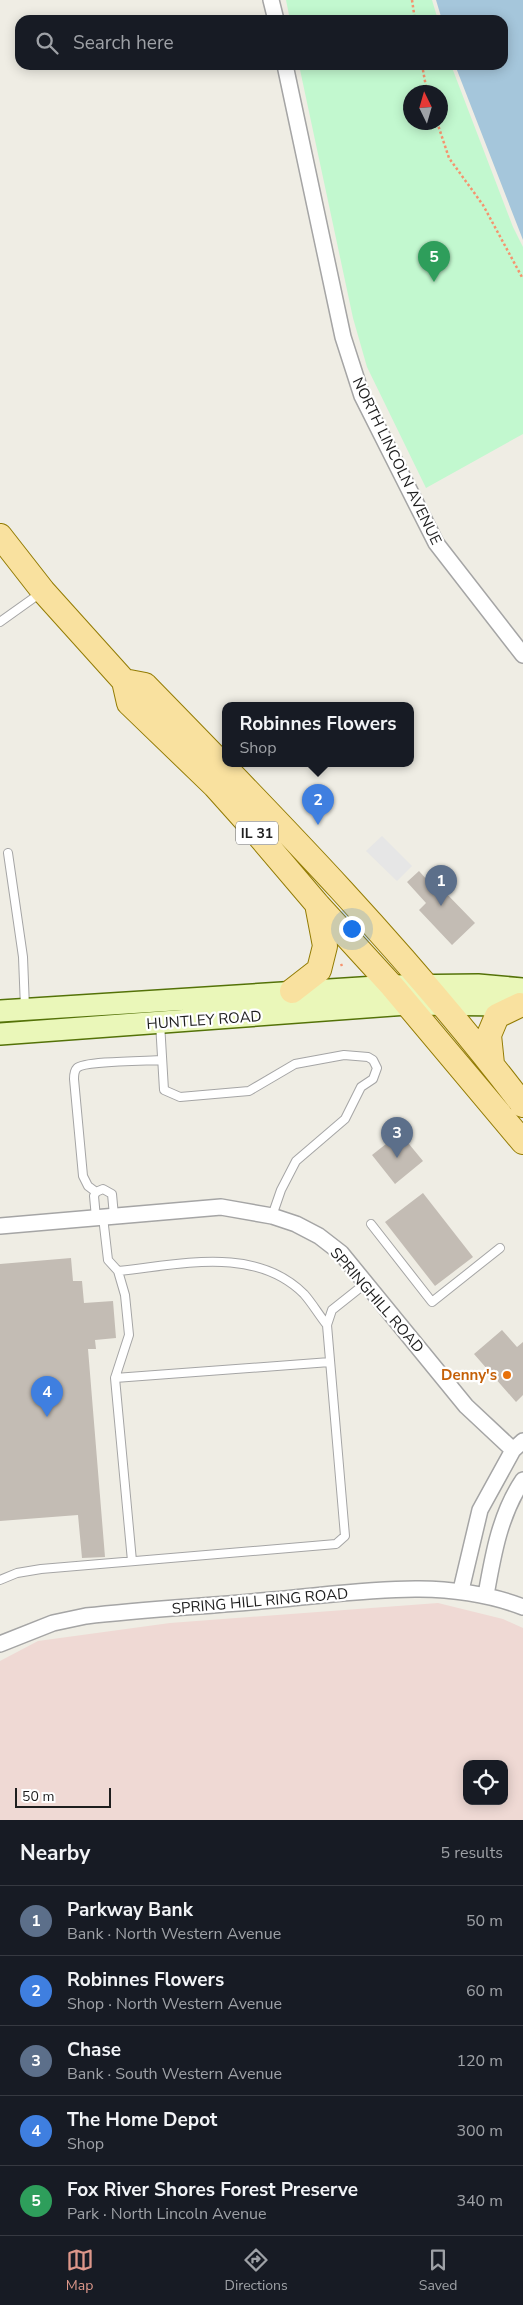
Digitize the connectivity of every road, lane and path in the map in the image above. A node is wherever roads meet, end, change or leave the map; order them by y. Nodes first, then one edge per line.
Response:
1 (271, 0) edge
2 (412, 0) edge
3 (275, 15) edge
4 (414, 15) edge
5 (286, 70) edge
6 (423, 70) edge
7 (426, 85) edge
8 (440, 130) edge
9 (523, 279) edge
10 (0, 536) edge
11 (44, 591) junction
12 (0, 622) edge
13 (523, 655) edge
14 (124, 681) junction
15 (222, 765) edge
16 (224, 767) edge
17 (8, 853) dead end
18 (317, 904) junction
19 (338, 960) dead end
20 (351, 963) dead end
21 (392, 986) junction
22 (292, 991) junction
23 (433, 994) junction
24 (522, 1000) edge
25 (407, 1004) junction
26 (25, 1010) junction
27 (0, 1011) edge
28 (160, 1023) junction
29 (0, 1034) edge
30 (162, 1060) junction
31 (492, 1064) junction
32 (523, 1105) edge
33 (523, 1142) edge
34 (96, 1192) junction
35 (272, 1216) junction
36 (104, 1217) junction
37 (371, 1224) dead end
38 (0, 1226) edge
39 (500, 1248) dead end
40 (118, 1271) junction
41 (366, 1283) junction
42 (327, 1325) junction
43 (330, 1362) junction
44 (115, 1378) junction
45 (518, 1445) edge
46 (523, 1480) edge
47 (132, 1561) junction
48 (0, 1580) edge
49 (461, 1590) junction
50 (486, 1595) junction
51 (523, 1607) edge
52 (0, 1644) edge

1 - 3 street
2 - 4 path
5 - 13 street, NORTH LINCOLN AVENUE
6 - 7 path
8 - 9 path
10 - 11 main road, IL 31
11 - 12 lane
11 - 14 main road, IL 31
14 - 15 main road
14 - 18 main road, IL 31
16 - 23 main road
17 - 26 lane
18 - 21 main road, IL 31
18 - 22 main road
19 - 20 path
21 - 22 street, HUNTLEY ROAD
21 - 23 street, HUNTLEY ROAD
21 - 25 main road, IL 31
22 - 26 street, HUNTLEY ROAD
23 - 24 street
23 - 25 street, HUNTLEY ROAD
23 - 31 main road
24 - 31 main road
25 - 28 street, HUNTLEY ROAD
25 - 33 main road, IL 31
26 - 27 street, HUNTLEY ROAD
28 - 29 street, HUNTLEY ROAD
28 - 30 lane
30 - 34 lane
30 - 35 lane
31 - 32 main road
34 - 36 lane
34 - 36 lane
35 - 36 street, SPRINGHILL ROAD
35 - 41 street, SPRINGHILL ROAD
36 - 38 street, SPRINGHILL ROAD
36 - 40 lane
37 - 39 lane
40 - 42 lane
40 - 44 lane
41 - 42 lane
41 - 45 street, SPRINGHILL ROAD
42 - 43 lane
43 - 44 lane
43 - 47 lane
44 - 47 lane
45 - 49 street
46 - 50 street
47 - 48 lane
49 - 50 street, SPRING HILL RING ROAD
49 - 52 street, SPRING HILL RING ROAD
50 - 51 street, SPRING HILL RING ROAD

